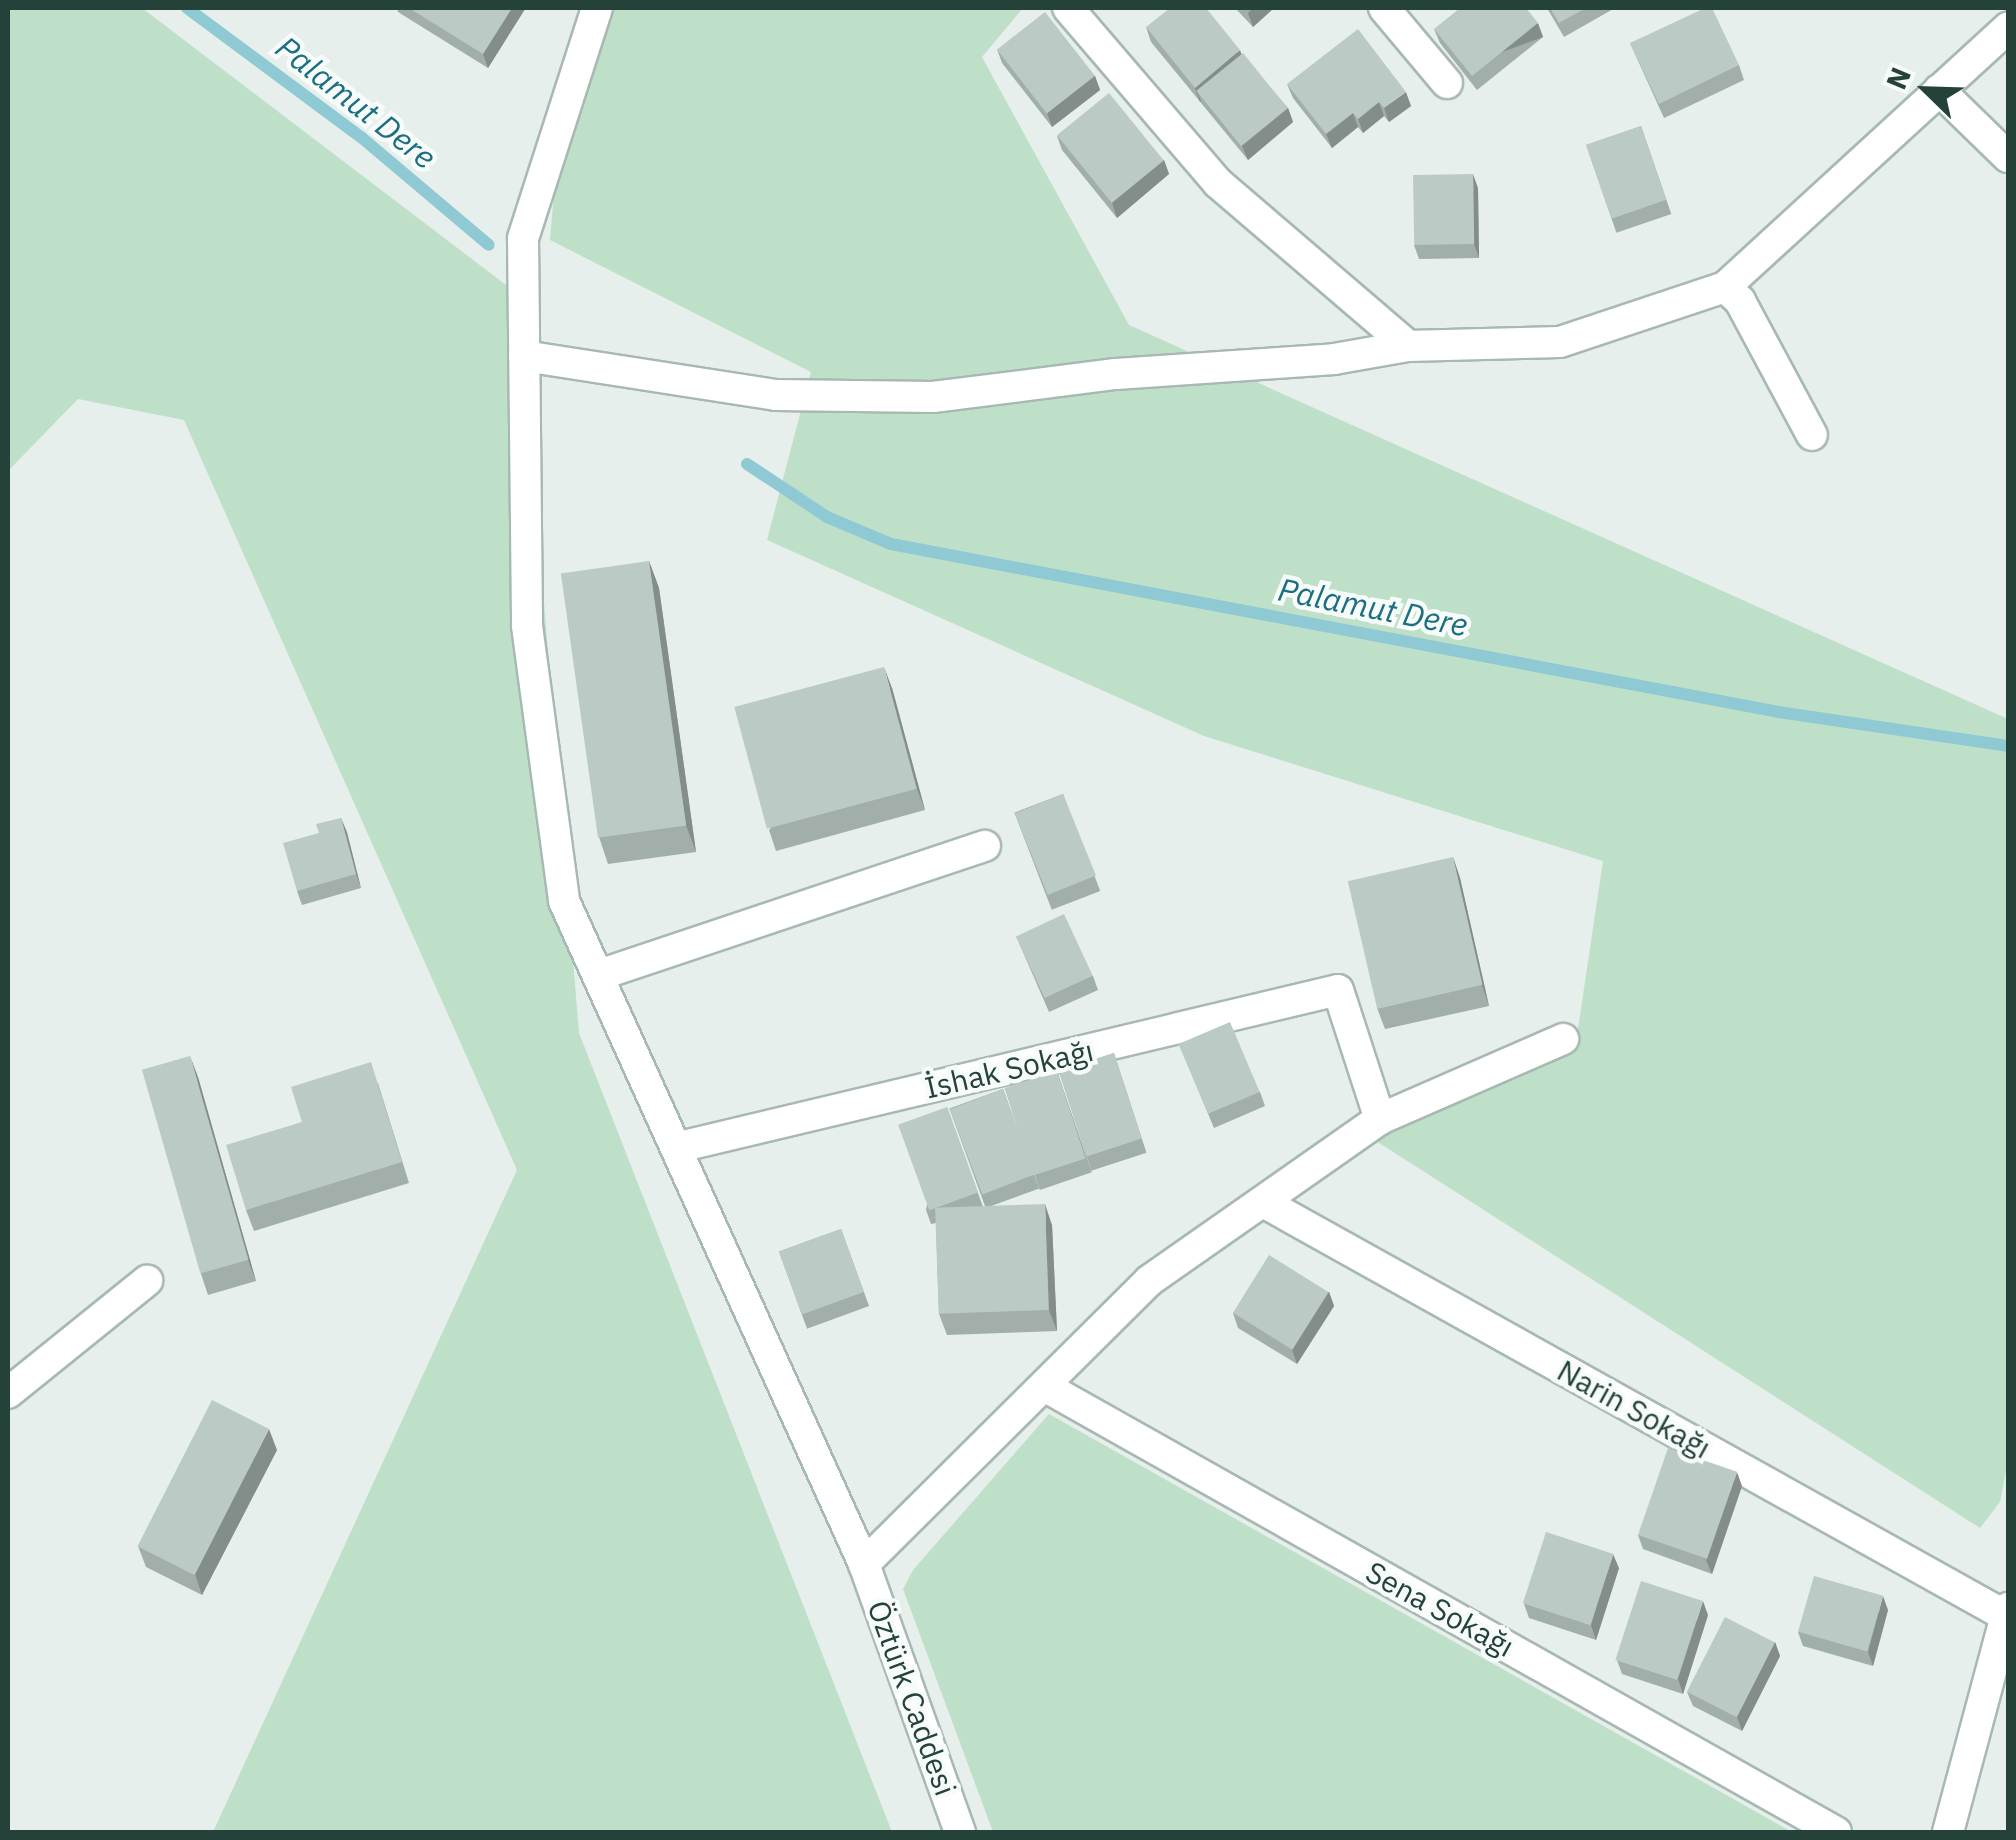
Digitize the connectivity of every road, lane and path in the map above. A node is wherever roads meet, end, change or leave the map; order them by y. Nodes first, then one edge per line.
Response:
1 (597, 8) edge
2 (1068, 8) edge
3 (1384, 8) edge
4 (2008, 28) edge
5 (1447, 83) dead end
6 (1939, 90) junction
7 (2008, 157) edge
8 (1725, 287) junction
9 (1408, 346) junction
10 (524, 356) junction
11 (1812, 435) dead end
12 (985, 846) dead end
13 (598, 975) junction
14 (1563, 1039) dead end
15 (1380, 1119) junction
16 (679, 1147) junction
17 (1263, 1202) junction
18 (147, 1281) dead end
19 (1044, 1386) junction
20 (8, 1393) edge
21 (864, 1564) junction
22 (2007, 1612) edge
23 (960, 1832) edge
24 (1836, 1832) edge
25 (1948, 1832) edge

1 - 10 street, Öztürk Caddesi
2 - 9 street
3 - 5 street
4 - 6 street
6 - 7 street
6 - 8 street
8 - 9 street
8 - 11 street
9 - 10 street
10 - 13 street, Öztürk Caddesi
12 - 13 street
13 - 16 street, Öztürk Caddesi
14 - 15 street
15 - 16 street, İshak Sokağı
15 - 17 street
16 - 21 street, Öztürk Caddesi
17 - 19 street
17 - 22 street, Narin Sokağı
18 - 20 street
19 - 21 street
19 - 24 street, Sena Sokağı
21 - 23 street, Öztürk Caddesi
22 - 25 street

